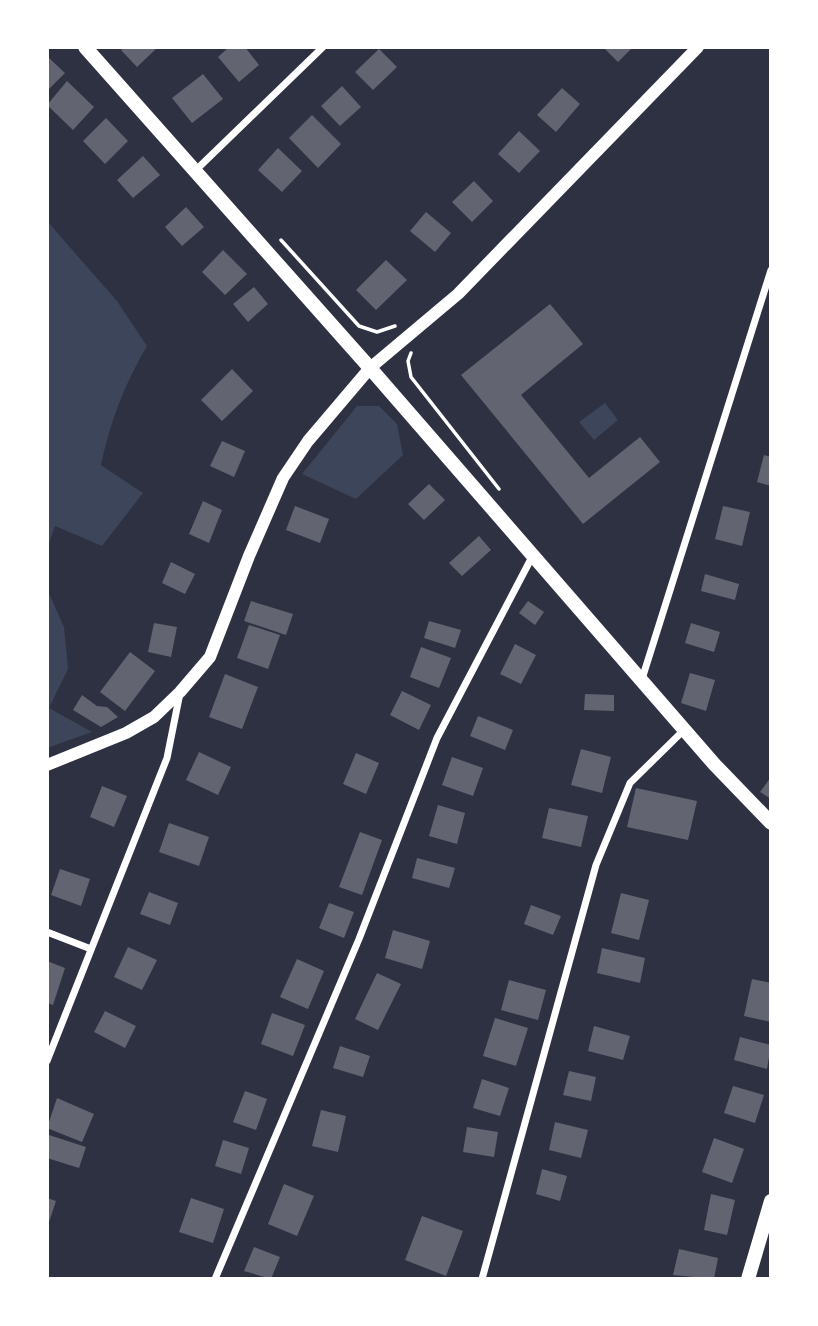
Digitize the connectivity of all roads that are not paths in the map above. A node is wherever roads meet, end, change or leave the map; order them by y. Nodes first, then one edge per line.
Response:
1 (85, 47) edge
2 (323, 47) edge
3 (698, 47) edge
4 (196, 170) junction
5 (771, 270) edge
6 (370, 368) junction
7 (532, 557) junction
8 (642, 680) junction
9 (180, 692) junction
10 (685, 729) junction
11 (47, 765) edge
12 (771, 823) edge
13 (47, 932) edge
14 (91, 949) junction
15 (47, 1061) edge
16 (771, 1201) edge
17 (215, 1279) edge
18 (482, 1279) edge
19 (748, 1279) edge

1 - 4 main road
2 - 4 street
3 - 6 street
4 - 6 main road
5 - 8 street
6 - 7 main road
6 - 9 street
7 - 8 main road
7 - 17 street
8 - 10 main road
9 - 11 street
9 - 14 street
10 - 12 main road
10 - 18 street
13 - 14 street
14 - 15 street
16 - 19 main road

